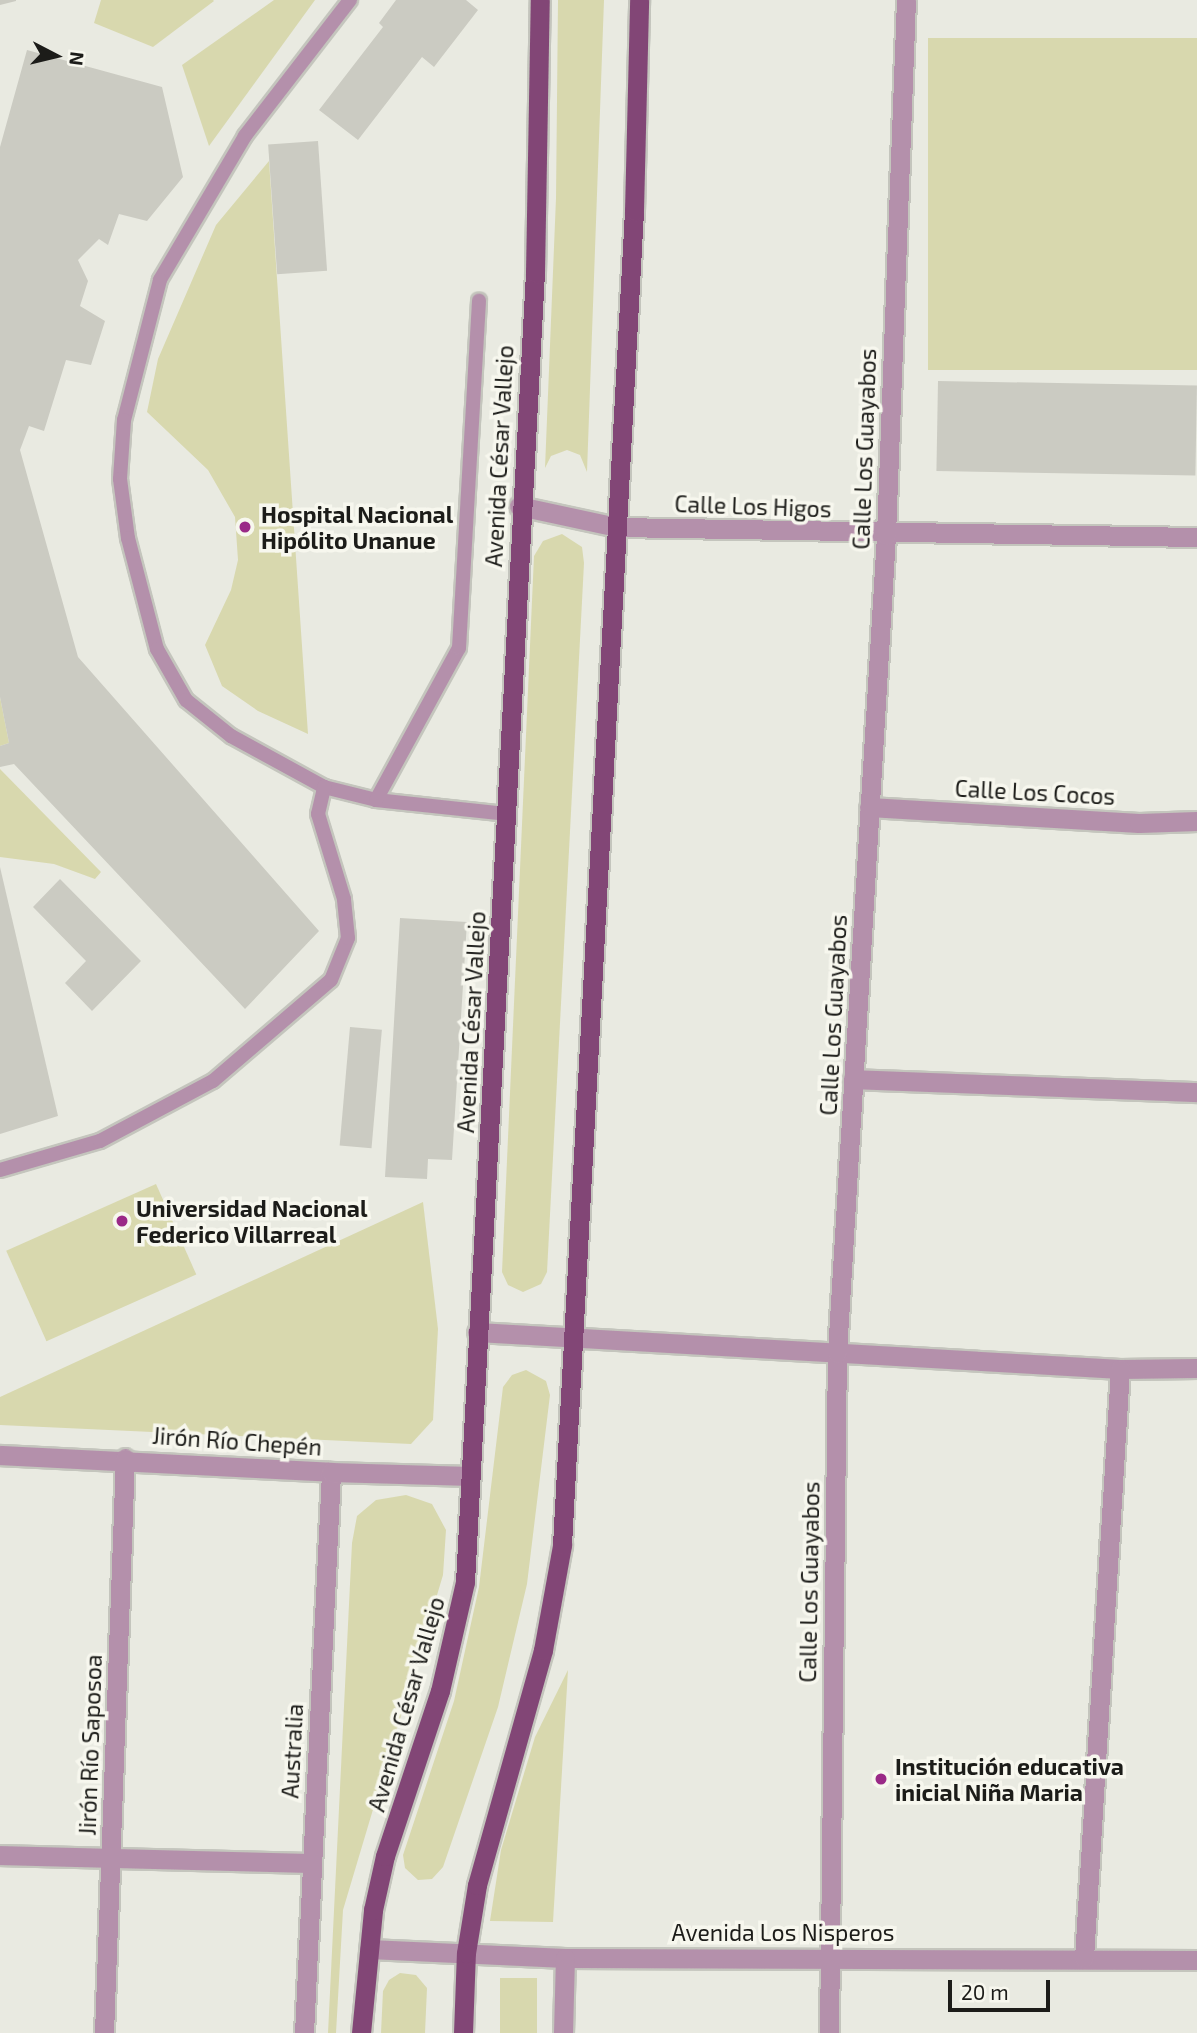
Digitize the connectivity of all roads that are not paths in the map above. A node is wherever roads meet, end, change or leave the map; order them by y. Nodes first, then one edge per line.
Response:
1 (350, 0) edge
2 (540, 0) edge
3 (639, 0) edge
4 (906, 0) edge
5 (479, 301) dead end
6 (520, 506) junction
7 (617, 527) junction
8 (886, 535) junction
9 (1197, 537) edge
10 (324, 787) junction
11 (376, 800) junction
12 (869, 807) junction
13 (508, 814) junction
14 (1197, 821) edge
15 (853, 1079) junction
16 (1197, 1092) edge
17 (0, 1170) edge
18 (477, 1332) junction
19 (575, 1340) junction
20 (837, 1353) junction
21 (1119, 1368) junction
22 (1197, 1368) edge
23 (0, 1455) edge
24 (125, 1458) junction
25 (331, 1472) junction
26 (470, 1476) junction
27 (0, 1855) edge
28 (111, 1856) junction
29 (310, 1863) junction
30 (369, 1949) junction
31 (466, 1953) junction
32 (828, 1956) junction
33 (565, 1958) junction
34 (1084, 1958) junction
35 (1197, 1960) edge
36 (104, 2033) edge
37 (304, 2033) edge
38 (361, 2033) edge
39 (463, 2033) edge
40 (562, 2033) edge
41 (829, 2033) edge

1 - 10 lane
2 - 6 main road, Avenida César Vallejo
3 - 7 main road
4 - 8 street, Calle Los Guayabos
5 - 11 lane
6 - 7 street, Calle Los Higos
6 - 13 main road, Avenida César Vallejo
7 - 8 street, Calle Los Higos
7 - 19 main road
8 - 9 street, Calle Los Higos
8 - 12 street, Calle Los Guayabos
10 - 11 lane
10 - 17 lane
11 - 13 lane
12 - 14 street, Calle Los Cocos
12 - 15 street, Calle Los Guayabos
13 - 18 main road, Avenida César Vallejo
15 - 16 street
15 - 20 street, Calle Los Guayabos
18 - 19 street
18 - 26 main road, Avenida César Vallejo
19 - 20 street
19 - 31 main road
20 - 21 street
20 - 32 street, Calle Los Guayabos
21 - 22 street
21 - 34 street
23 - 24 street, Jirón Río Chepén
24 - 25 street, Jirón Río Chepén
24 - 28 street, Jirón Río Saposoa
25 - 26 street, Jirón Río Chepén
25 - 29 street, Australia
26 - 30 main road, Avenida César Vallejo
27 - 28 street
28 - 29 street
28 - 36 street, Jirón Río Saposoa
29 - 37 street, Australia
30 - 31 street, Avenida Los Nisperos
30 - 38 main road, Avenida César Vallejo
31 - 33 street, Avenida Los Nisperos
31 - 39 main road
32 - 33 street, Avenida Los Nisperos
32 - 34 street, Avenida Los Nisperos
32 - 41 street, Calle Los Guayabos
33 - 40 street
34 - 35 street, Avenida Los Nisperos

